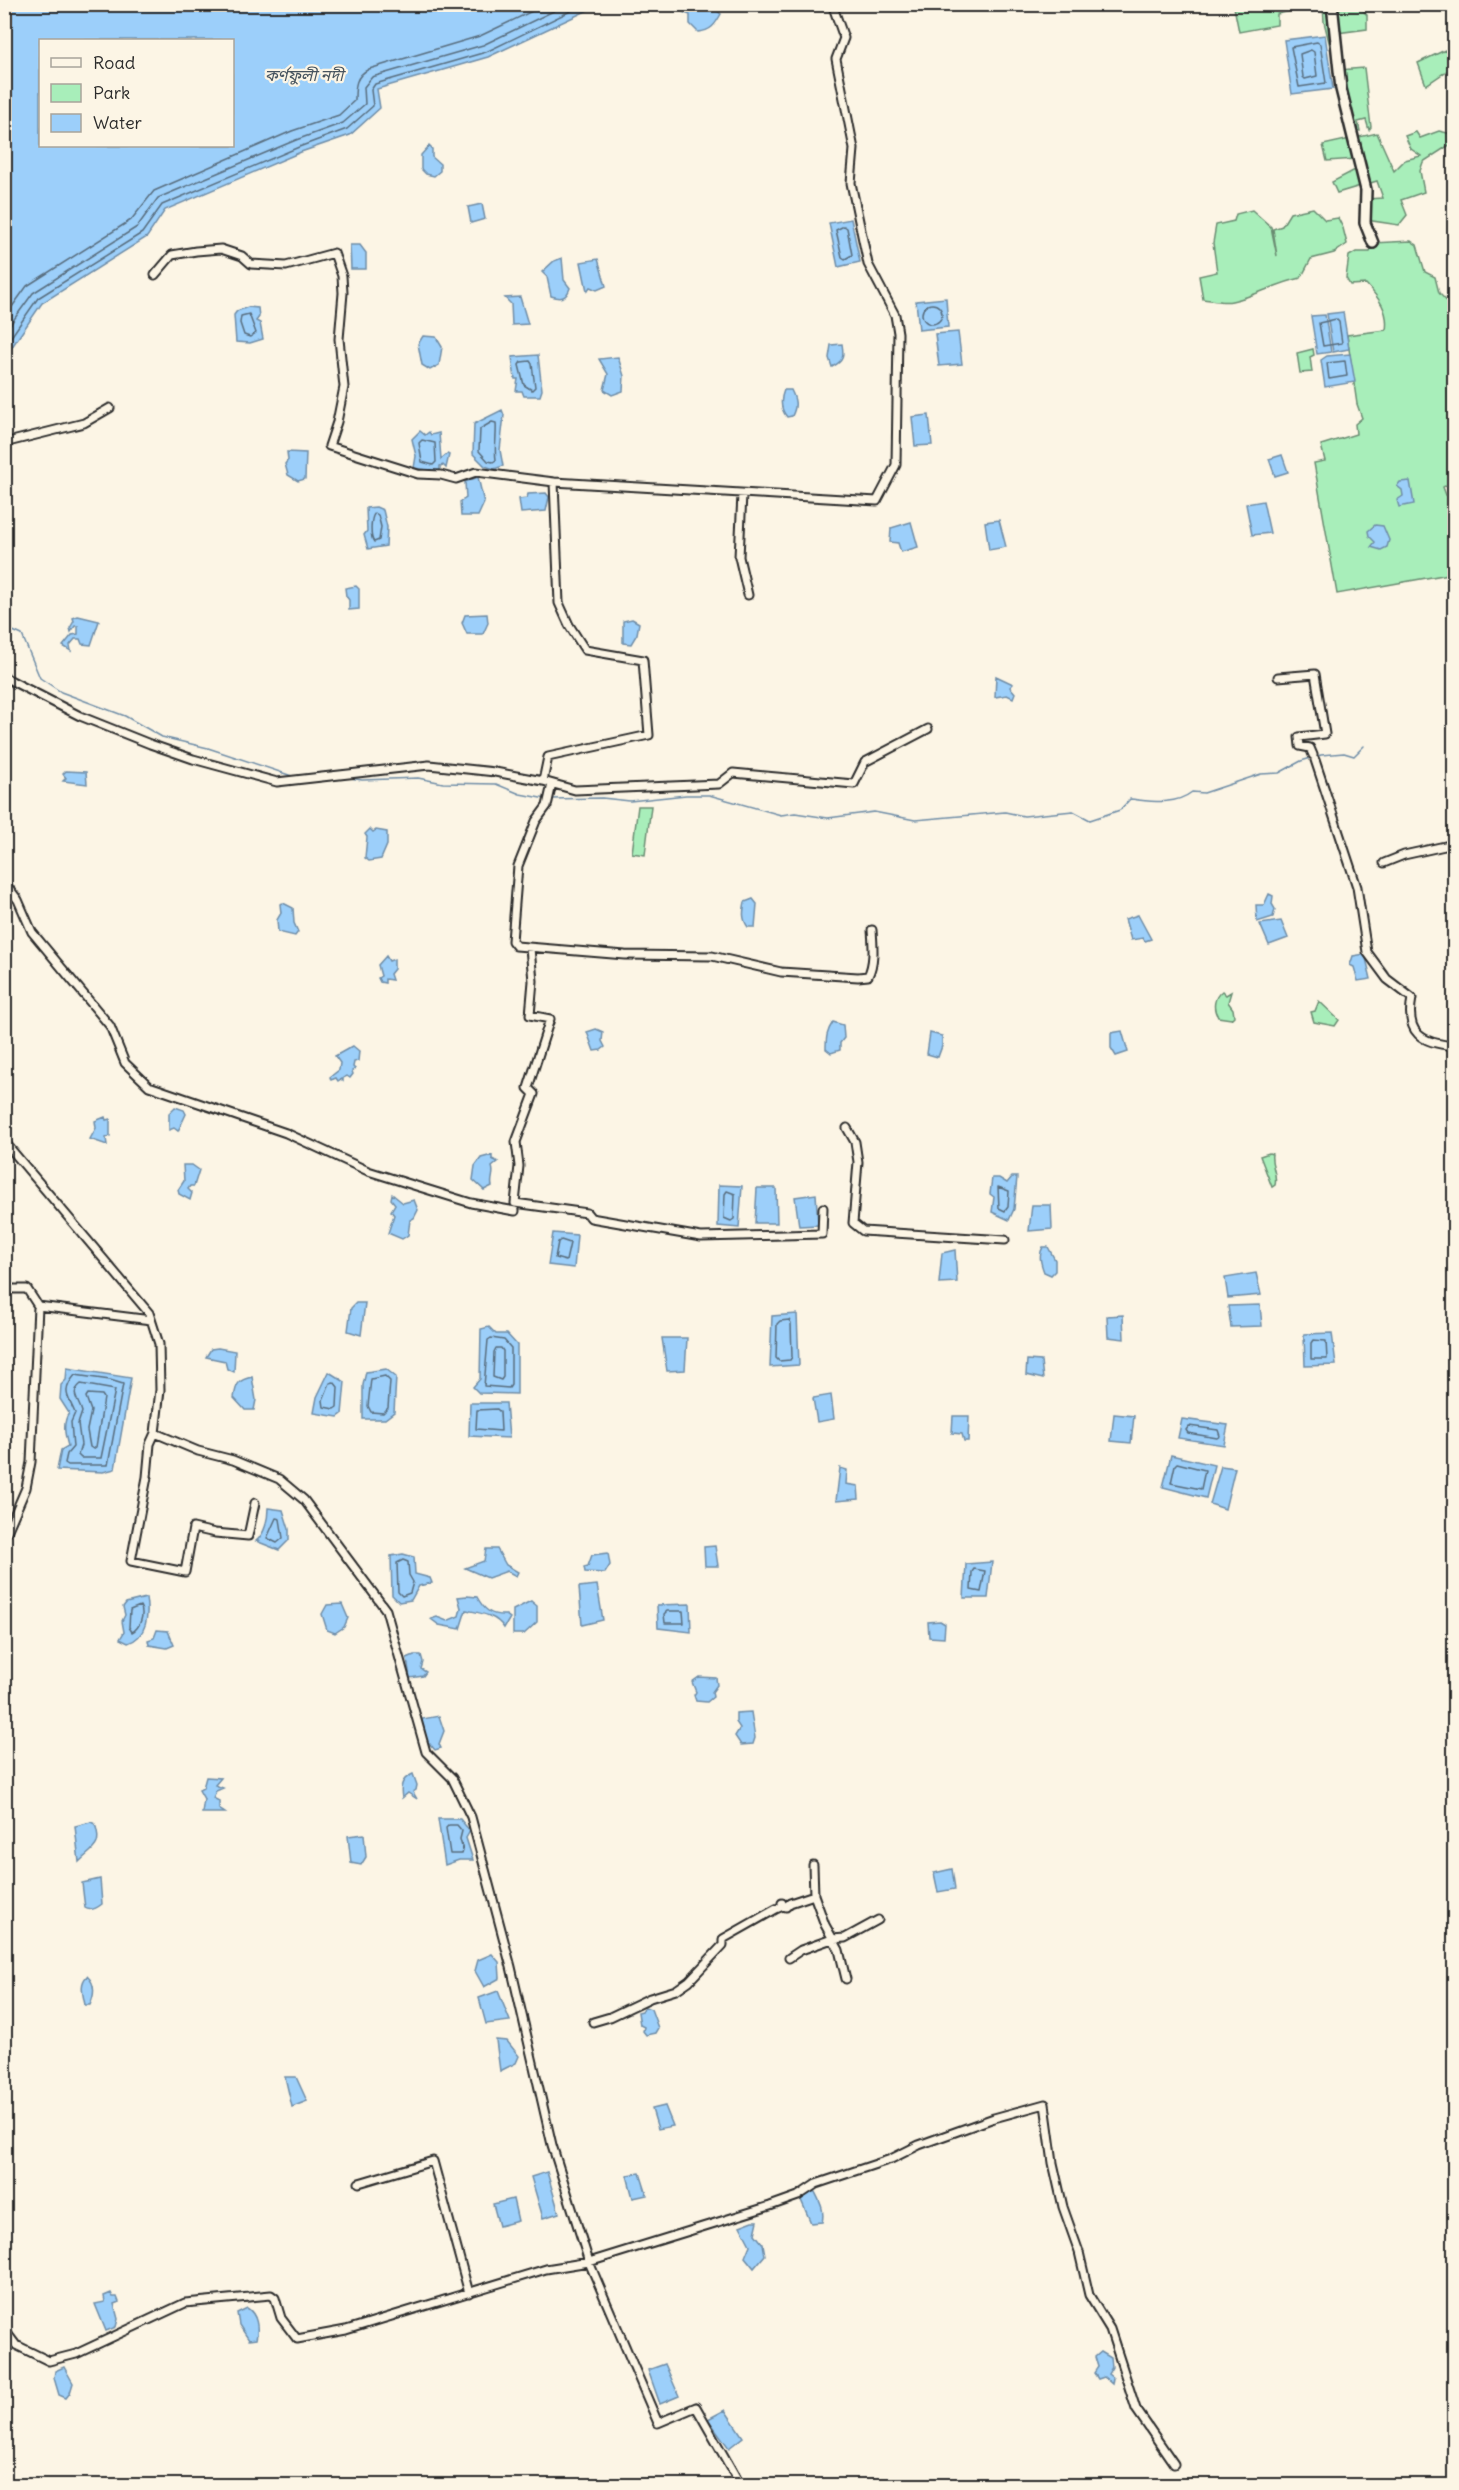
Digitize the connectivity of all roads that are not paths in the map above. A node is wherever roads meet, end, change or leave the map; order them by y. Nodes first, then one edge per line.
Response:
1 (832, 4) edge
2 (1332, 4) edge
3 (1373, 243) dead end
4 (155, 275) dead end
5 (110, 408) dead end
6 (4, 443) edge
7 (554, 482) junction
8 (742, 494) junction
9 (748, 595) dead end
10 (4, 677) edge
11 (1278, 678) dead end
12 (928, 729) dead end
13 (543, 781) junction
14 (552, 784) junction
15 (1455, 844) edge
16 (1384, 863) dead end
17 (4, 882) edge
18 (872, 930) dead end
19 (530, 948) junction
20 (1455, 1046) edge
21 (846, 1128) dead end
22 (4, 1141) edge
23 (823, 1208) dead end
24 (515, 1211) dead end
25 (1005, 1240) dead end
26 (4, 1289) edge
27 (39, 1306) junction
28 (151, 1320) junction
29 (155, 1433) junction
30 (255, 1503) dead end
31 (6, 1534) dead end
32 (813, 1865) dead end
33 (814, 1895) junction
34 (878, 1920) dead end
35 (832, 1939) junction
36 (789, 1958) dead end
37 (846, 1979) dead end
38 (593, 2022) dead end
39 (359, 2184) dead end
40 (589, 2262) junction
41 (469, 2293) junction
42 (4, 2330) edge
43 (1174, 2464) dead end
44 (741, 2486) edge

1 - 8 street
2 - 3 street
4 - 7 street
5 - 6 street
7 - 8 street
7 - 13 street
8 - 9 street
10 - 13 street
11 - 20 street
12 - 14 street
13 - 14 street
14 - 19 street
15 - 16 street
17 - 24 street
18 - 19 street
19 - 23 street
21 - 25 street
22 - 28 street
26 - 27 street
27 - 28 street
27 - 31 street
28 - 29 street
29 - 30 street
29 - 40 street
32 - 33 street
33 - 35 street
33 - 38 street
34 - 35 street
35 - 36 street
35 - 37 street
39 - 41 street
40 - 41 street
40 - 43 street
40 - 44 street
41 - 42 street

